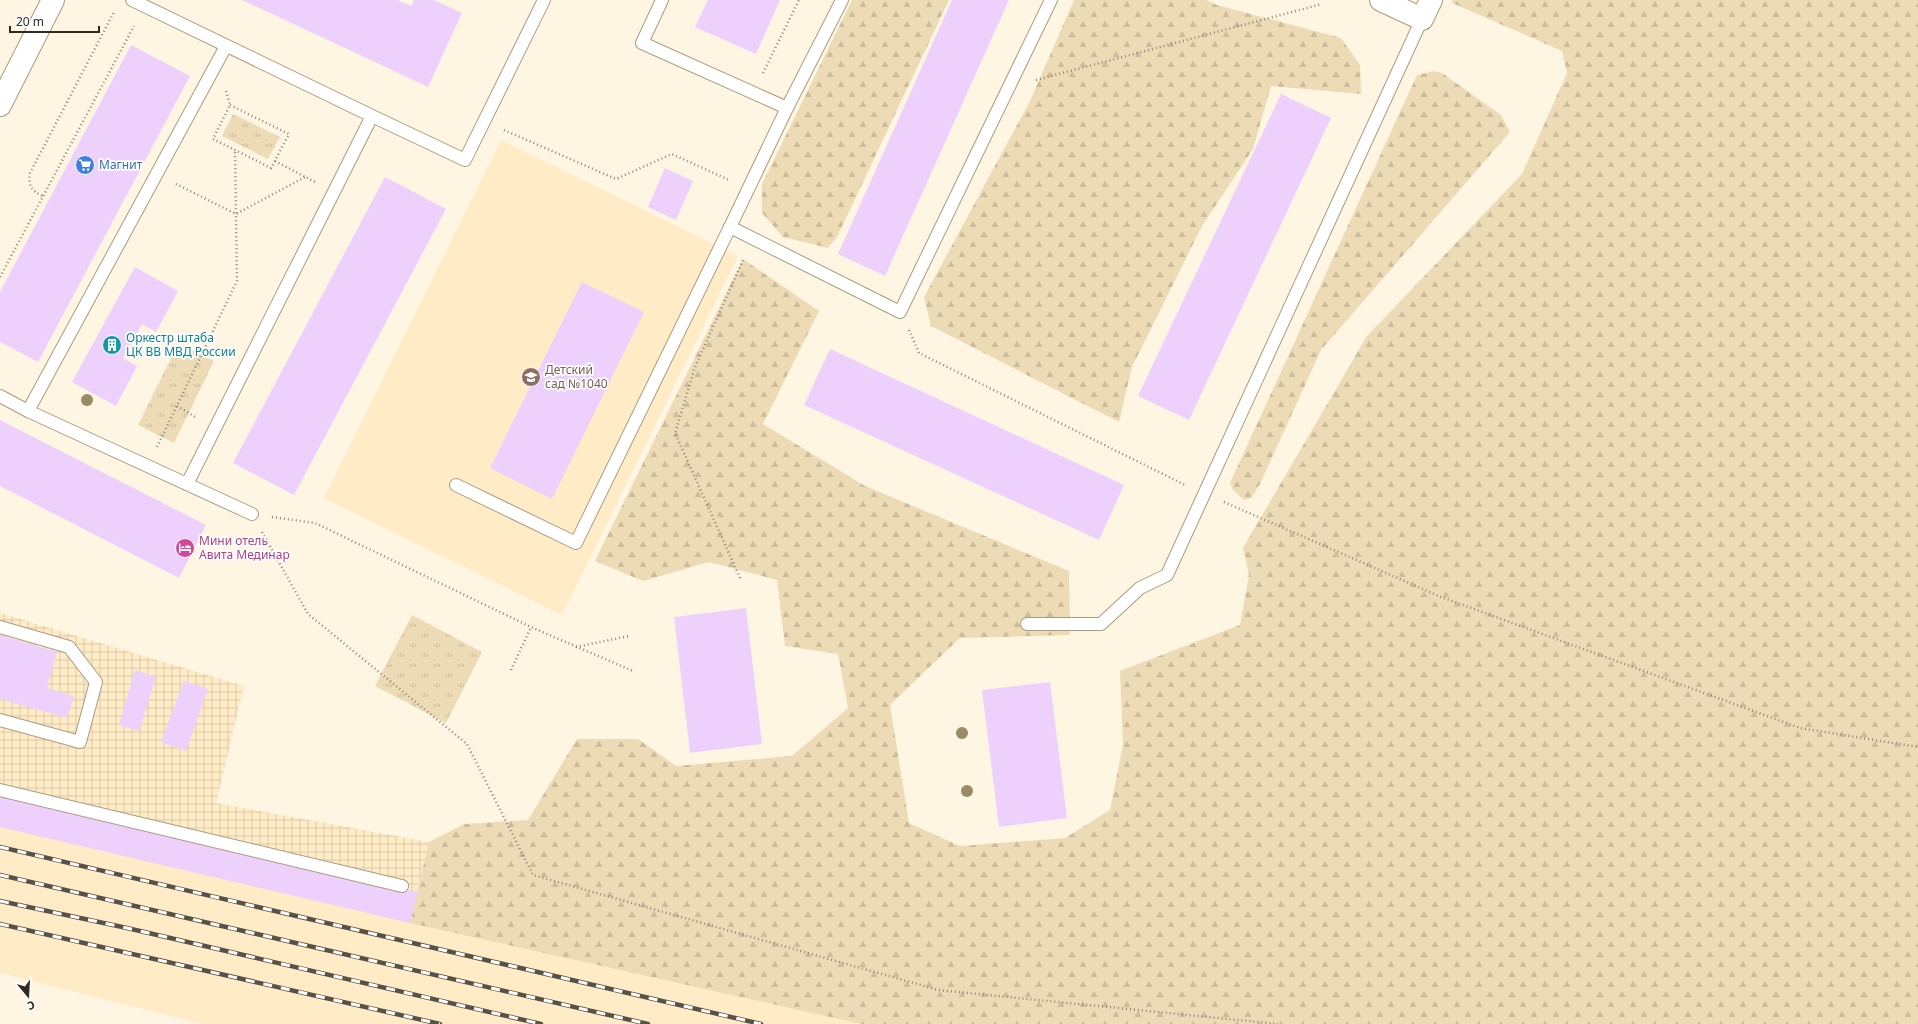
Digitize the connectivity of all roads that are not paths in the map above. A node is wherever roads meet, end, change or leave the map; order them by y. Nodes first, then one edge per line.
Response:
1 (53, 0) edge
2 (132, 0) edge
3 (544, 0) edge
4 (662, 0) edge
5 (842, 0) edge
6 (1051, 0) edge
7 (1382, 0) edge
8 (1427, 10) edge
9 (226, 46) junction
10 (0, 105) edge
11 (787, 108) junction
12 (372, 116) junction
13 (730, 227) junction
14 (0, 396) edge
15 (28, 411) junction
16 (187, 484) junction
17 (456, 485) dead end
18 (252, 514) road end
19 (1027, 624) dead end
20 (0, 627) edge
21 (0, 720) edge
22 (0, 790) edge
23 (402, 886) dead end

1 - 10 street
2 - 9 lane
3 - 12 lane
4 - 11 lane
5 - 11 lane
6 - 13 lane
7 - 8 street
8 - 19 lane
9 - 12 lane
9 - 15 lane
11 - 13 lane
12 - 16 lane
13 - 17 lane
14 - 15 lane
15 - 16 lane
16 - 18 lane
20 - 21 lane
22 - 23 lane

